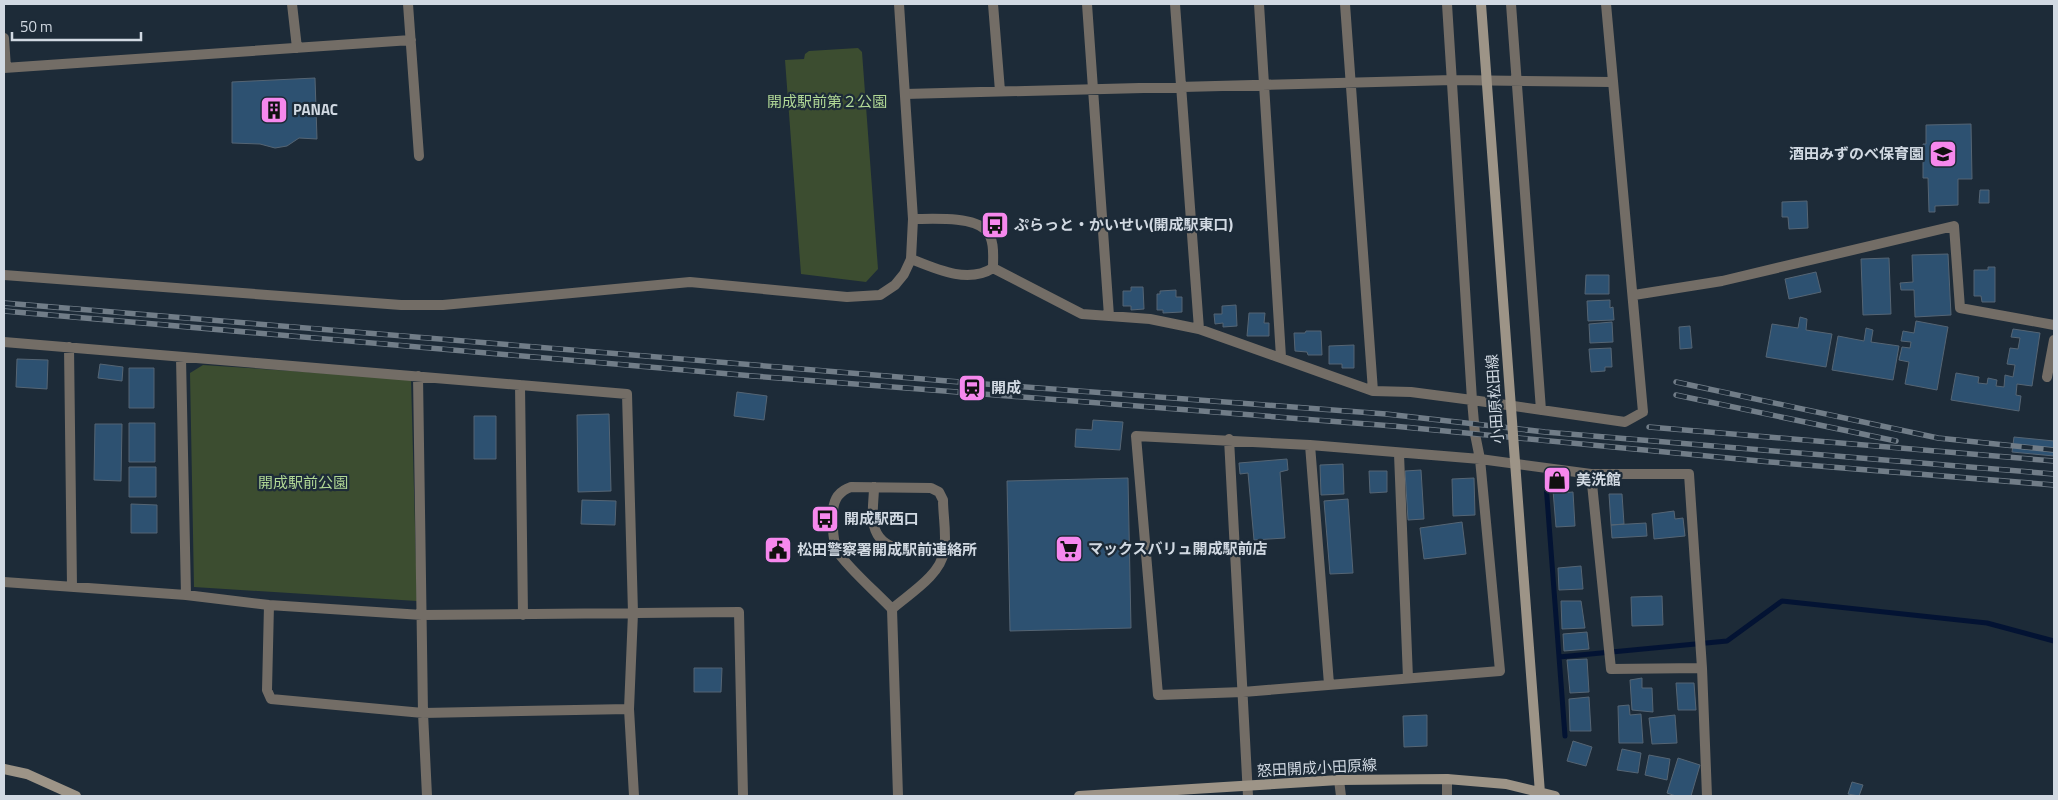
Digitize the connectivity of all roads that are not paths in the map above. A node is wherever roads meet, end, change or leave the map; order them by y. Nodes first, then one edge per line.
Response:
1 (292, 4) edge
2 (408, 4) edge
3 (899, 4) edge
4 (993, 4) edge
5 (1087, 4) edge
6 (1175, 4) edge
7 (1259, 4) edge
8 (1345, 4) edge
9 (1447, 4) edge
10 (1481, 4) edge
11 (1511, 4) edge
12 (1606, 4) edge
13 (4, 38) edge
14 (411, 40) junction
15 (297, 48) junction
16 (5, 68) edge
17 (1453, 80) junction
18 (1516, 81) junction
19 (1612, 82) junction
20 (1352, 83) junction
21 (1265, 86) junction
22 (1182, 88) junction
23 (1093, 90) junction
24 (1000, 92) junction
25 (905, 94) junction
26 (419, 156) dead end
27 (913, 219) junction
28 (911, 258) junction
29 (993, 268) junction
30 (4, 275) edge
31 (1634, 296) junction
32 (1109, 316) junction
33 (2054, 325) edge
34 (1200, 329) junction
35 (2054, 340) edge
36 (4, 342) edge
37 (69, 347) junction
38 (1281, 357) junction
39 (181, 358) junction
40 (418, 376) junction
41 (2047, 377) dead end
42 (520, 385) junction
43 (1373, 390) junction
44 (1472, 400) junction
45 (1541, 410) junction
46 (1229, 439) junction
47 (1310, 445) junction
48 (1398, 454) junction
49 (1480, 459) junction
50 (1591, 474) junction
51 (874, 487) junction
52 (944, 548) junction
53 (4, 582) edge
54 (72, 587) junction
55 (186, 595) junction
56 (269, 605) junction
57 (892, 609) junction
58 (633, 613) junction
59 (523, 614) junction
60 (422, 615) junction
61 (1702, 668) junction
62 (1408, 678) junction
63 (1329, 684) junction
64 (1243, 692) junction
65 (629, 709) junction
66 (423, 713) junction
67 (4, 769) edge
68 (1447, 779) junction
69 (1339, 780) junction
70 (1248, 791) edge
71 (1540, 795) edge
72 (76, 796) edge
73 (427, 796) edge
74 (634, 796) edge
75 (743, 796) edge
76 (898, 796) edge
77 (1079, 796) edge
78 (1341, 796) edge
79 (1447, 796) edge
80 (1554, 796) edge
81 (1707, 796) edge

1 - 15 street
2 - 14 street
3 - 25 street
4 - 24 street
5 - 23 street
6 - 22 street
7 - 21 street
8 - 20 street
9 - 17 street
10 - 71 main road, 小田原松田線, bridge
11 - 18 street
12 - 19 street
13 - 16 street
14 - 15 street
14 - 26 street
15 - 16 street
17 - 18 street
17 - 20 street
17 - 44 street
18 - 19 street
18 - 45 street
19 - 31 street
20 - 21 street
20 - 43 street
21 - 22 street
21 - 38 street
22 - 23 street
22 - 34 street
23 - 24 street
23 - 32 street
24 - 25 street
25 - 27 street
27 - 28 street
27 - 29 street
28 - 29 street
28 - 30 street
29 - 32 street
31 - 33 street
31 - 45 street
32 - 34 street
34 - 38 street
35 - 41 street
36 - 37 street
37 - 39 street
37 - 54 street
38 - 43 street
39 - 40 street
39 - 55 street
40 - 42 street
40 - 60 street
42 - 58 street
42 - 59 street
43 - 44 street
44 - 45 street
44 - 49 street
46 - 47 street
46 - 64 street
46 - 64 street
47 - 48 street
47 - 63 street
48 - 49 street
48 - 62 street
49 - 50 street
49 - 62 street
50 - 61 street
50 - 61 street
51 - 52 street
51 - 52 street
51 - 57 street
52 - 57 street
53 - 54 street
54 - 55 street
55 - 56 street
56 - 60 street
56 - 66 street
57 - 76 street
58 - 59 street
58 - 65 street
58 - 75 street
59 - 60 street
60 - 66 street
61 - 81 street
62 - 63 street
63 - 64 street
64 - 70 street
65 - 66 street
65 - 74 street
66 - 73 street
67 - 72 main road
68 - 69 main road, 怒田開成小田原線
68 - 71 main road, 怒田開成小田原線
68 - 79 street
69 - 70 main road, 怒田開成小田原線
69 - 78 street
70 - 77 main road, 怒田開成小田原線
71 - 80 main road, 怒田開成小田原線

